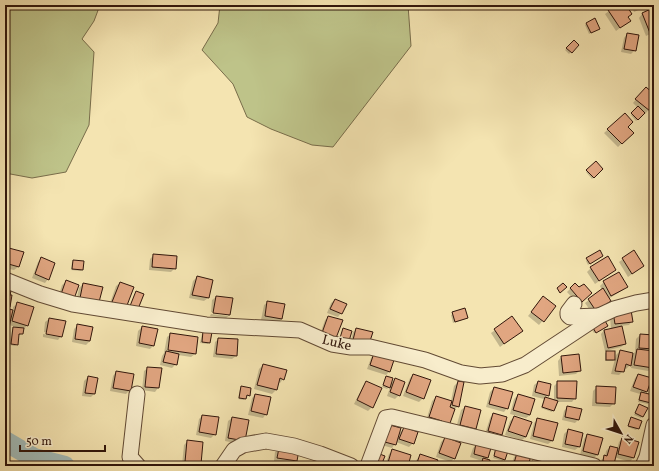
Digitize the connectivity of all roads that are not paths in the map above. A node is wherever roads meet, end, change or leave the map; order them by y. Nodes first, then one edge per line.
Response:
1 (5, 280) edge
2 (654, 300) edge
3 (574, 304) dead end
4 (599, 316) junction
5 (137, 394) dead end
6 (654, 425) edge
7 (138, 466) edge
8 (223, 466) edge
9 (351, 466) edge
10 (368, 466) edge
11 (594, 466) edge
12 (643, 466) edge

1 - 4 street, Luke
2 - 4 street, Luke
3 - 4 street
5 - 7 street
6 - 12 street
8 - 9 street
10 - 11 street

